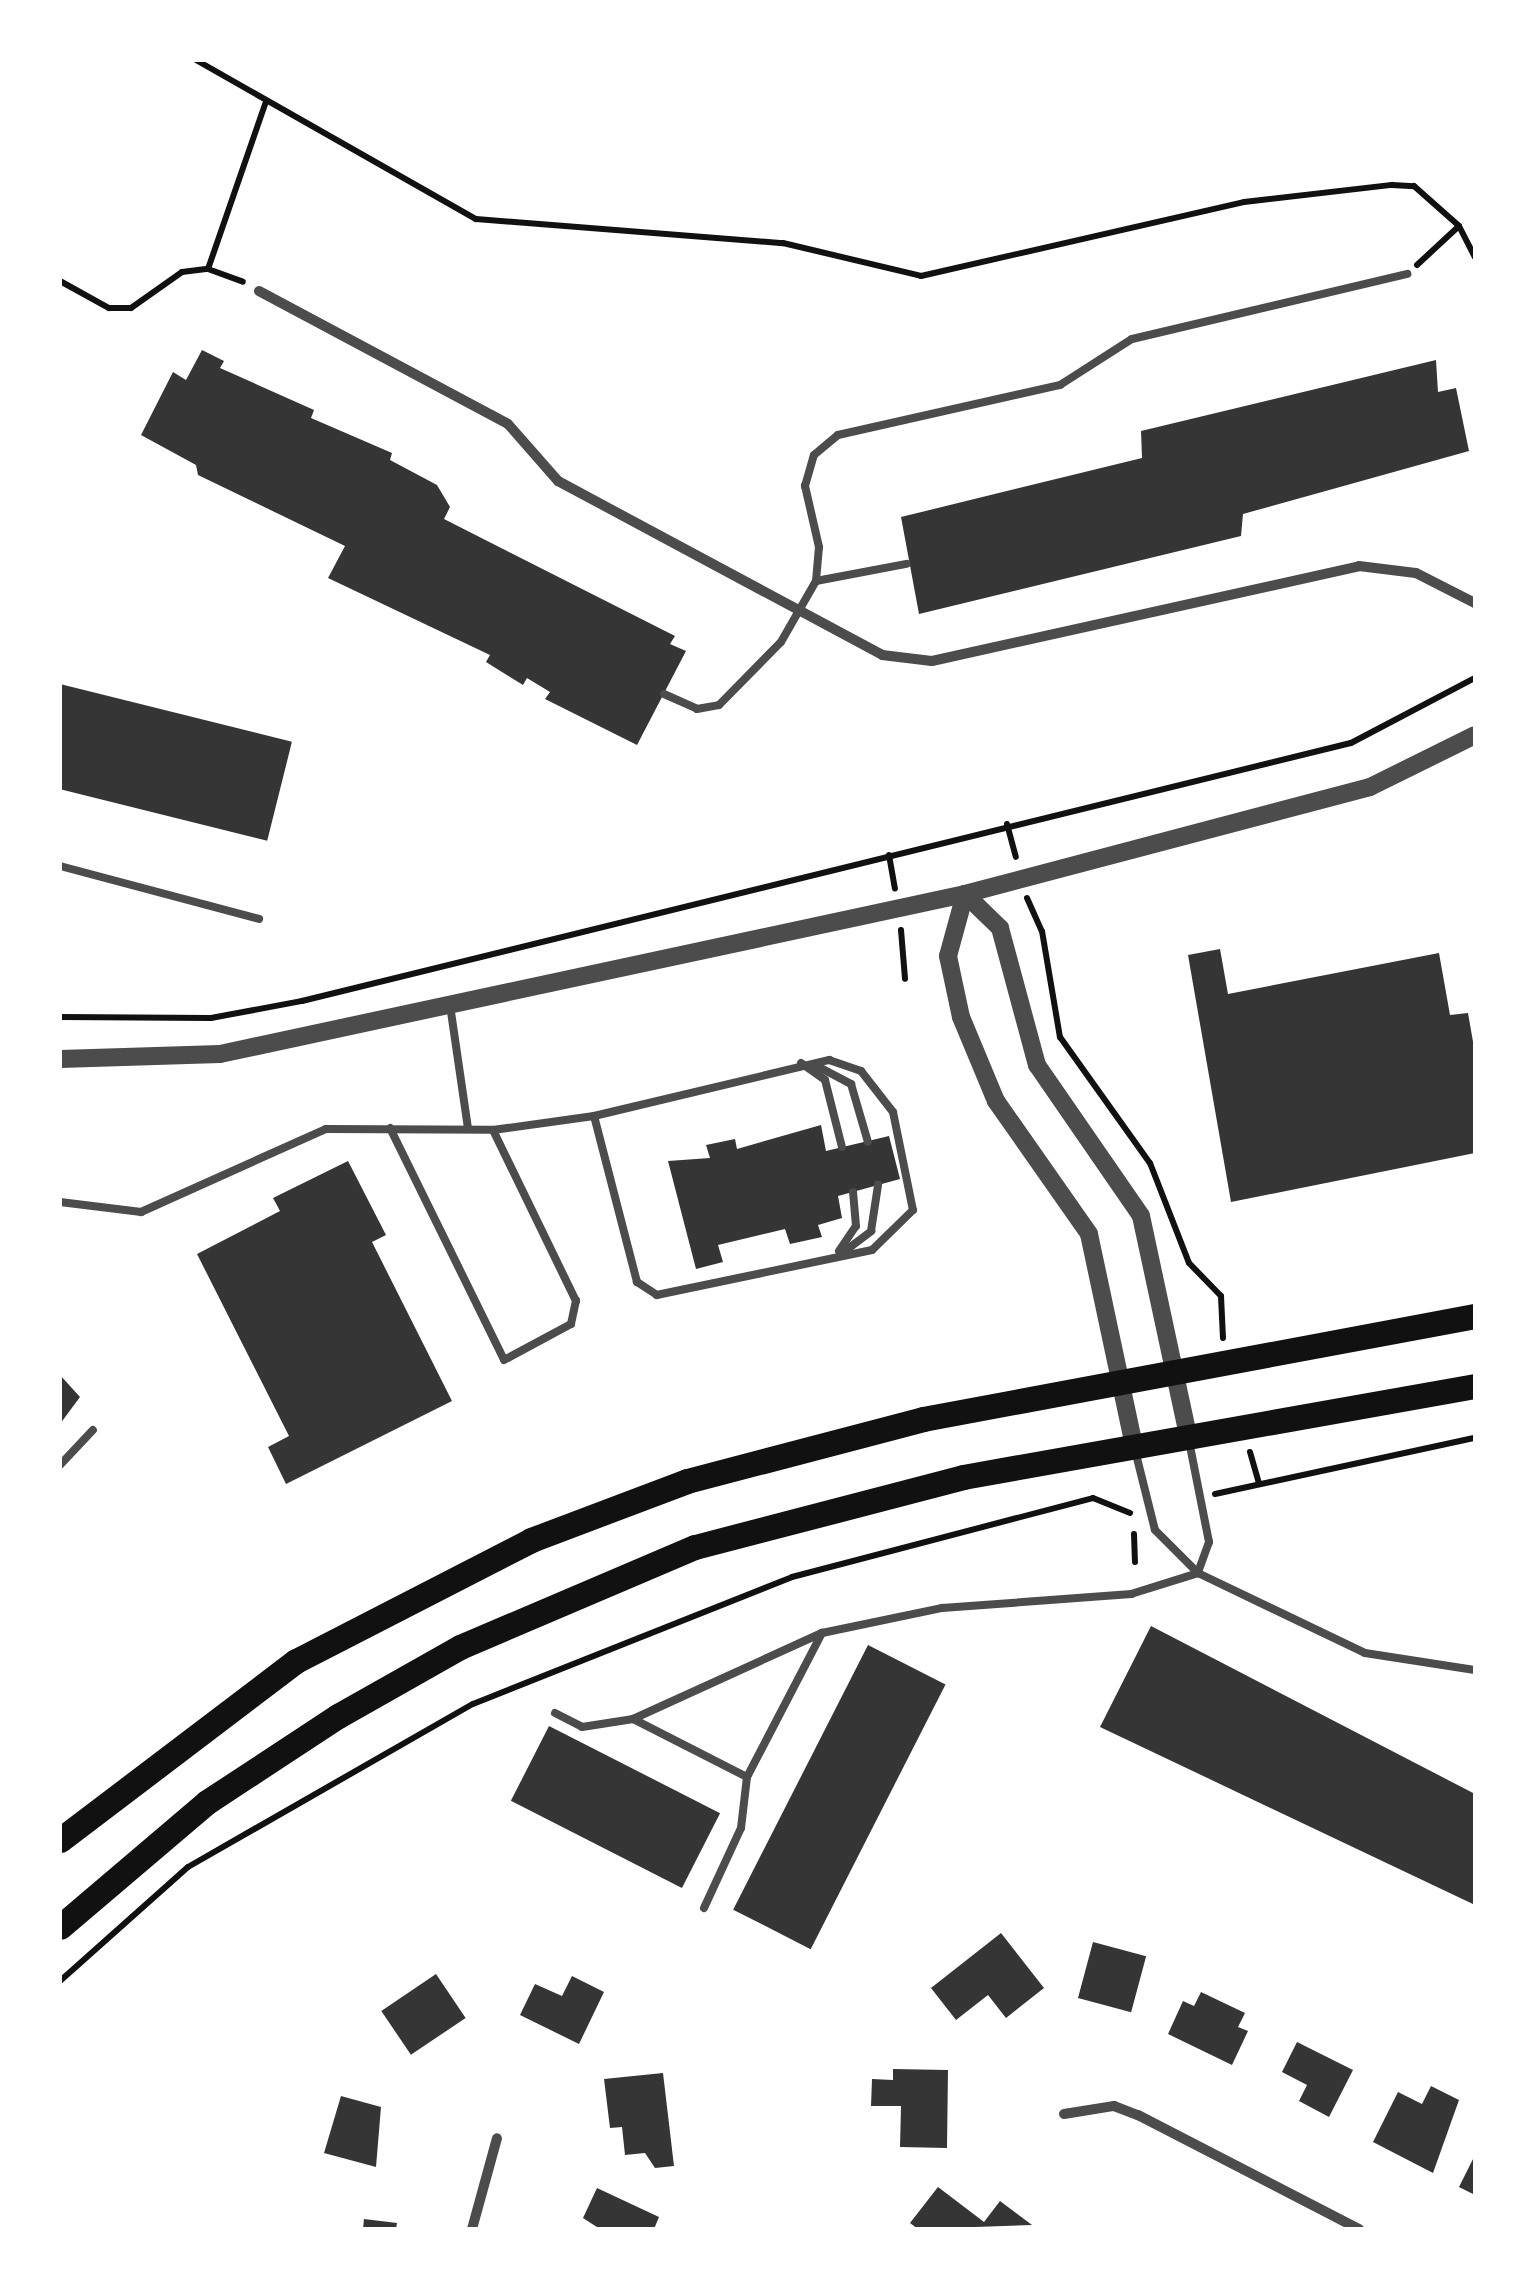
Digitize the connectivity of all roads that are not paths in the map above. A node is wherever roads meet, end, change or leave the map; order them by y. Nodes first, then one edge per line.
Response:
1 (1407, 274) road end
2 (259, 292) road end
3 (906, 564) dead end
4 (816, 581) junction
5 (1475, 603) edge
6 (798, 612) junction
7 (664, 694) dead end
8 (1475, 735) edge
9 (60, 866) edge
10 (965, 894) junction
11 (259, 919) dead end
12 (450, 1004) junction
13 (60, 1059) edge
14 (800, 1063) junction
15 (594, 1116) junction
16 (390, 1128) junction
17 (468, 1129) junction
18 (493, 1130) junction
19 (868, 1142) dead end
20 (842, 1147) dead end
21 (878, 1186) dead end
22 (853, 1192) dead end
23 (60, 1202) edge
24 (833, 1259) junction
25 (1475, 1316) edge
26 (1176, 1372) junction
27 (1122, 1382) junction
28 (1475, 1386) edge
29 (93, 1430) dead end
30 (1189, 1440) junction
31 (1135, 1450) junction
32 (60, 1465) edge
33 (1198, 1573) junction
34 (822, 1633) junction
35 (1475, 1670) edge
36 (555, 1713) dead end
37 (633, 1720) junction
38 (747, 1777) junction
39 (60, 1840) edge
40 (704, 1908) dead end
41 (60, 1927) edge
42 (1064, 2114) dead end
43 (497, 2138) dead end
44 (472, 2229) edge
45 (1359, 2229) edge

1 - 4 lane
2 - 6 street
3 - 4 lane
4 - 6 lane
5 - 6 street
6 - 7 lane
8 - 10 street
9 - 11 lane
10 - 12 street
10 - 26 street
10 - 27 street
12 - 13 street
12 - 17 lane
14 - 15 lane
14 - 19 lane
14 - 20 lane
14 - 24 lane
15 - 18 lane
15 - 24 lane
16 - 17 lane
16 - 18 lane
16 - 23 lane
17 - 18 lane
21 - 24 lane
22 - 24 lane
25 - 26 main road
26 - 27 main road
26 - 30 street
27 - 31 street
27 - 39 main road
28 - 30 main road
29 - 32 lane
30 - 31 main road
30 - 33 lane
31 - 33 lane
31 - 41 main road
33 - 34 lane
33 - 35 lane
34 - 37 lane
34 - 38 lane
36 - 37 lane
37 - 38 lane
38 - 40 lane
42 - 45 street
43 - 44 street

